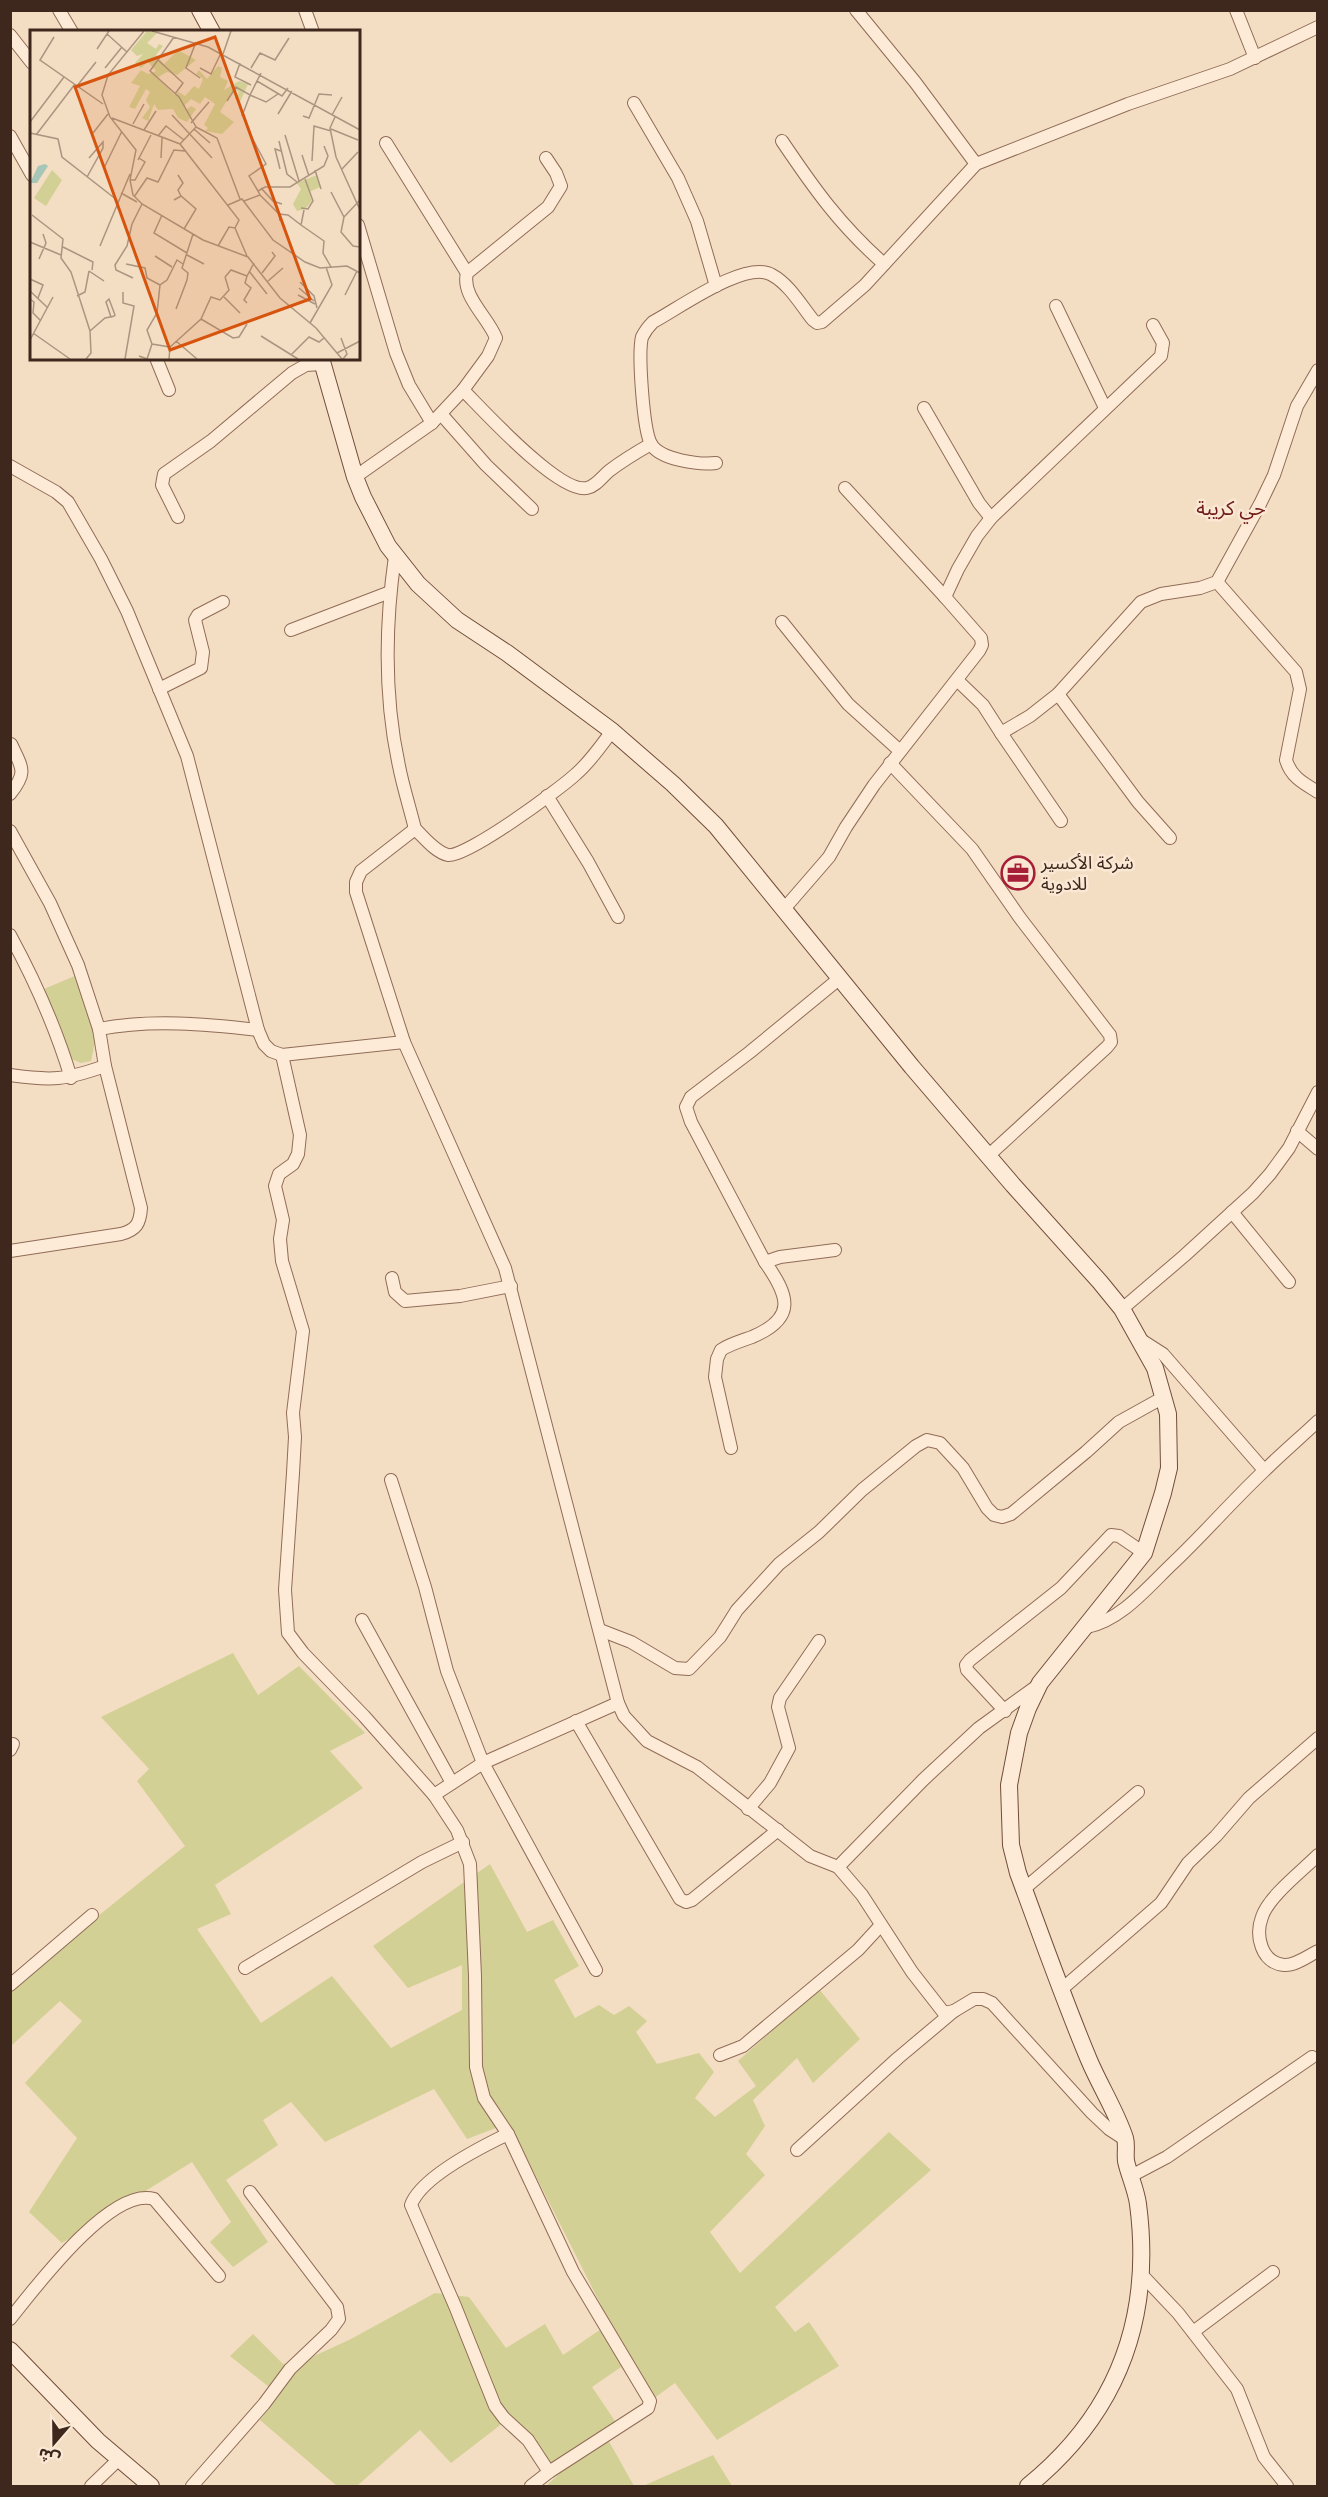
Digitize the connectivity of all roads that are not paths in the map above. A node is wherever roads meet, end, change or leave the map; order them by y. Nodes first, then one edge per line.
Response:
1 (58, 10) edge
2 (305, 10) edge
3 (856, 10) edge
4 (1236, 10) edge
5 (201, 11) edge
6 (1317, 27) edge
7 (71, 30) edge
8 (211, 30) edge
9 (312, 30) edge
10 (10, 35) edge
11 (1255, 58) junction
12 (30, 60) edge
13 (634, 103) dead end
14 (10, 136) edge
15 (782, 141) dead end
16 (386, 143) dead end
17 (546, 158) dead end
18 (976, 164) junction
19 (30, 171) edge
20 (360, 232) edge
21 (884, 264) junction
22 (467, 273) junction
23 (716, 286) junction
24 (1056, 306) dead end
25 (1153, 325) dead end
26 (157, 360) edge
27 (322, 361) edge
28 (1317, 370) edge
29 (169, 390) dead end
30 (463, 390) junction
31 (924, 408) dead end
32 (1106, 408) junction
33 (437, 418) junction
34 (651, 444) junction
35 (716, 463) dead end
36 (10, 466) edge
37 (355, 477) junction
38 (845, 488) dead end
39 (532, 508) dead end
40 (178, 516) dead end
41 (991, 518) junction
42 (395, 556) junction
43 (1217, 582) junction
44 (390, 592) junction
45 (945, 597) junction
46 (223, 602) dead end
47 (782, 622) dead end
48 (291, 630) dead end
49 (957, 680) junction
50 (159, 688) junction
51 (1058, 694) junction
52 (612, 731) junction
53 (1001, 733) junction
54 (11, 744) edge
55 (900, 751) junction
56 (890, 763) junction
57 (1317, 792) edge
58 (10, 794) edge
59 (547, 796) junction
60 (1061, 821) dead end
61 (416, 829) junction
62 (10, 831) edge
63 (1170, 838) dead end
64 (784, 909) junction
65 (618, 917) dead end
66 (10, 935) edge
67 (840, 978) junction
68 (99, 1029) junction
69 (258, 1030) junction
70 (404, 1042) junction
71 (282, 1055) junction
72 (105, 1066) junction
73 (10, 1075) edge
74 (71, 1078) junction
75 (1317, 1092) edge
76 (1297, 1131) junction
77 (1317, 1149) edge
78 (988, 1156) junction
79 (1232, 1212) junction
80 (835, 1250) dead end
81 (10, 1251) edge
82 (765, 1262) junction
83 (392, 1278) dead end
84 (1289, 1281) dead end
85 (511, 1286) junction
86 (1122, 1309) junction
87 (1138, 1338) junction
88 (1164, 1397) junction
89 (1316, 1425) edge
90 (731, 1448) dead end
91 (1264, 1470) junction
92 (392, 1480) dead end
93 (1144, 1553) junction
94 (362, 1620) dead end
95 (1087, 1627) junction
96 (600, 1630) junction
97 (819, 1641) dead end
98 (1040, 1683) junction
99 (618, 1703) junction
100 (1005, 1711) junction
101 (576, 1721) junction
102 (1317, 1738) edge
103 (483, 1763) junction
104 (452, 1783) junction
105 (1138, 1792) dead end
106 (434, 1795) junction
107 (748, 1809) junction
108 (778, 1830) junction
109 (463, 1842) junction
110 (1317, 1855) edge
111 (838, 1868) junction
112 (1024, 1889) junction
113 (92, 1915) dead end
114 (881, 1925) junction
115 (1317, 1951) edge
116 (245, 1968) dead end
117 (596, 1970) dead end
118 (10, 1985) edge
119 (1062, 1989) junction
120 (954, 2011) junction
121 (720, 2055) dead end
122 (1312, 2057) dead end
123 (508, 2134) junction
124 (1126, 2140) junction
125 (797, 2151) dead end
126 (1131, 2176) junction
127 (250, 2192) dead end
128 (1273, 2272) dead end
129 (1141, 2274) junction
130 (219, 2276) dead end
131 (10, 2319) edge
132 (1193, 2331) junction
133 (10, 2350) edge
134 (119, 2459) junction
135 (549, 2472) junction
136 (91, 2487) edge
137 (151, 2487) edge
138 (192, 2487) edge
139 (531, 2487) edge
140 (1028, 2487) edge
141 (1287, 2487) edge

1 - 7 street
2 - 9 street
3 - 18 street
4 - 11 street
5 - 8 main road
6 - 11 street
10 - 12 street
11 - 18 street
13 - 23 street
14 - 19 street
15 - 21 street
16 - 22 street
17 - 22 street
18 - 21 street
20 - 33 street
21 - 23 street
22 - 30 street
23 - 34 street
24 - 32 street
25 - 32 street
26 - 29 street
27 - 37 main road
27 - 40 street
28 - 43 street
30 - 33 street
30 - 34 street
31 - 41 street
32 - 41 street
33 - 37 street
33 - 39 street
34 - 35 street
36 - 50 street
37 - 42 main road
38 - 45 street
41 - 45 street
42 - 44 street
42 - 52 main road
43 - 51 street
43 - 57 street
44 - 48 street
44 - 61 street
45 - 49 street
46 - 50 street
47 - 55 street
49 - 53 street
49 - 55 street
50 - 69 street
51 - 53 street
51 - 63 street
52 - 59 street
52 - 64 main road
53 - 60 street
54 - 58 street
55 - 56 street
56 - 64 street
56 - 78 street
59 - 61 street
59 - 65 street
61 - 70 street
62 - 68 street
64 - 67 main road
66 - 74 street
67 - 78 main road
67 - 82 street
68 - 69 street
68 - 72 street
69 - 71 street
70 - 71 street
70 - 85 street
71 - 106 street
72 - 74 street
72 - 81 street
73 - 74 street
75 - 76 street
76 - 77 street
76 - 79 street
78 - 86 main road
79 - 84 street
79 - 86 street
80 - 82 street
82 - 90 street
83 - 85 street
85 - 96 street
86 - 87 main road
87 - 88 main road
87 - 91 street
88 - 93 main road
88 - 96 street
89 - 91 street
91 - 95 street
92 - 103 street
93 - 95 main road
93 - 100 street
94 - 104 street
95 - 98 main road
96 - 99 street
97 - 107 street
98 - 100 street
98 - 112 main road
99 - 101 street
99 - 107 street
100 - 111 street
101 - 103 street
101 - 108 street
102 - 119 street
103 - 104 street
103 - 117 street
104 - 106 street
105 - 112 street
106 - 109 street
107 - 108 street
108 - 111 street
109 - 116 street
109 - 123 street
110 - 115 street
111 - 114 street
112 - 119 main road
113 - 118 street
114 - 120 street
114 - 121 street
119 - 124 main road
120 - 124 street
120 - 125 street
122 - 126 street
123 - 135 street
123 - 135 street
124 - 126 main road
126 - 129 main road
127 - 138 street
128 - 132 street
129 - 132 street
129 - 140 main road
130 - 131 street
132 - 141 street
133 - 134 main road
134 - 136 street
134 - 137 main road
135 - 139 street

